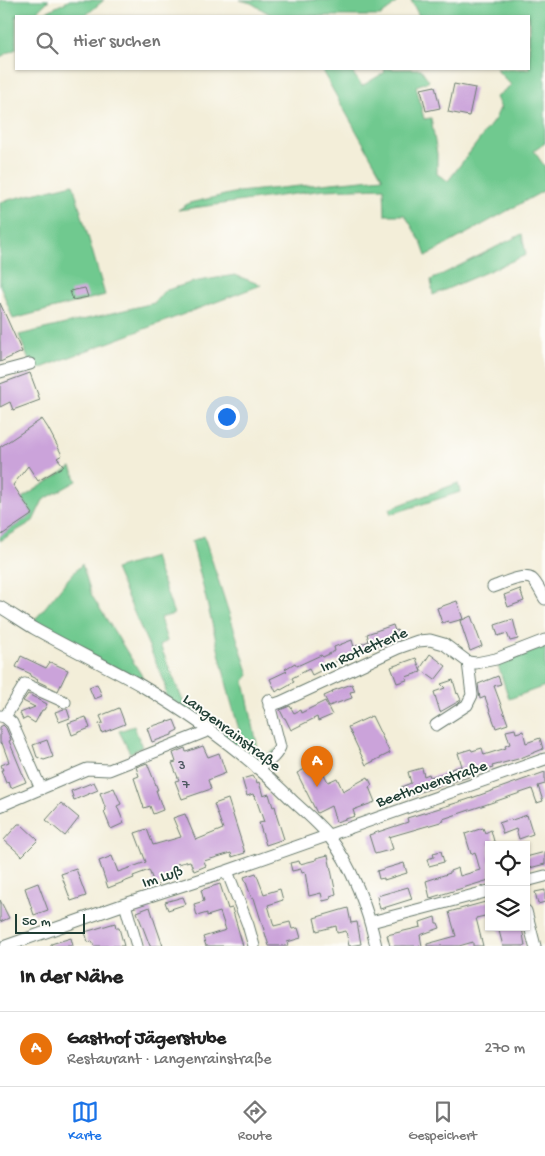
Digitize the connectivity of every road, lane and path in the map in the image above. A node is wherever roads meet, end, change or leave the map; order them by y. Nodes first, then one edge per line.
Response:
1 (30, 364) dead end
2 (0, 372) edge
3 (493, 587) dead end
4 (545, 599) edge
5 (0, 607) edge
6 (545, 640) edge
7 (468, 662) junction
8 (65, 702) dead end
9 (3, 716) edge
10 (436, 725) dead end
11 (210, 730) junction
12 (545, 759) edge
13 (257, 768) junction
14 (40, 789) junction
15 (0, 806) edge
16 (328, 835) junction
17 (227, 871) junction
18 (545, 876) edge
19 (530, 880) edge
20 (485, 892) edge
21 (126, 904) junction
22 (371, 922) junction
23 (530, 925) edge
24 (38, 934) junction
25 (6, 946) edge
26 (42, 946) edge
27 (137, 946) edge
28 (254, 946) edge
29 (376, 946) edge
30 (536, 946) edge

1 - 2 street
3 - 4 street
5 - 11 street, Langenrainstraße
6 - 7 street
7 - 10 street
7 - 13 street, Im Rotletterle
8 - 9 street
9 - 14 street
11 - 13 street, Langenrainstraße
11 - 14 street
12 - 16 street, Beethovenstraße
13 - 16 street, Langenrainstraße
14 - 15 street
16 - 17 street, Im Luß
16 - 22 street, Langenrainstraße
17 - 21 street, Im Luß
17 - 28 street
18 - 19 street
20 - 22 street
21 - 24 street, Im Luß
21 - 27 street
22 - 29 street, Langenrainstraße
23 - 30 street
24 - 25 street, Im Luß
24 - 26 street

